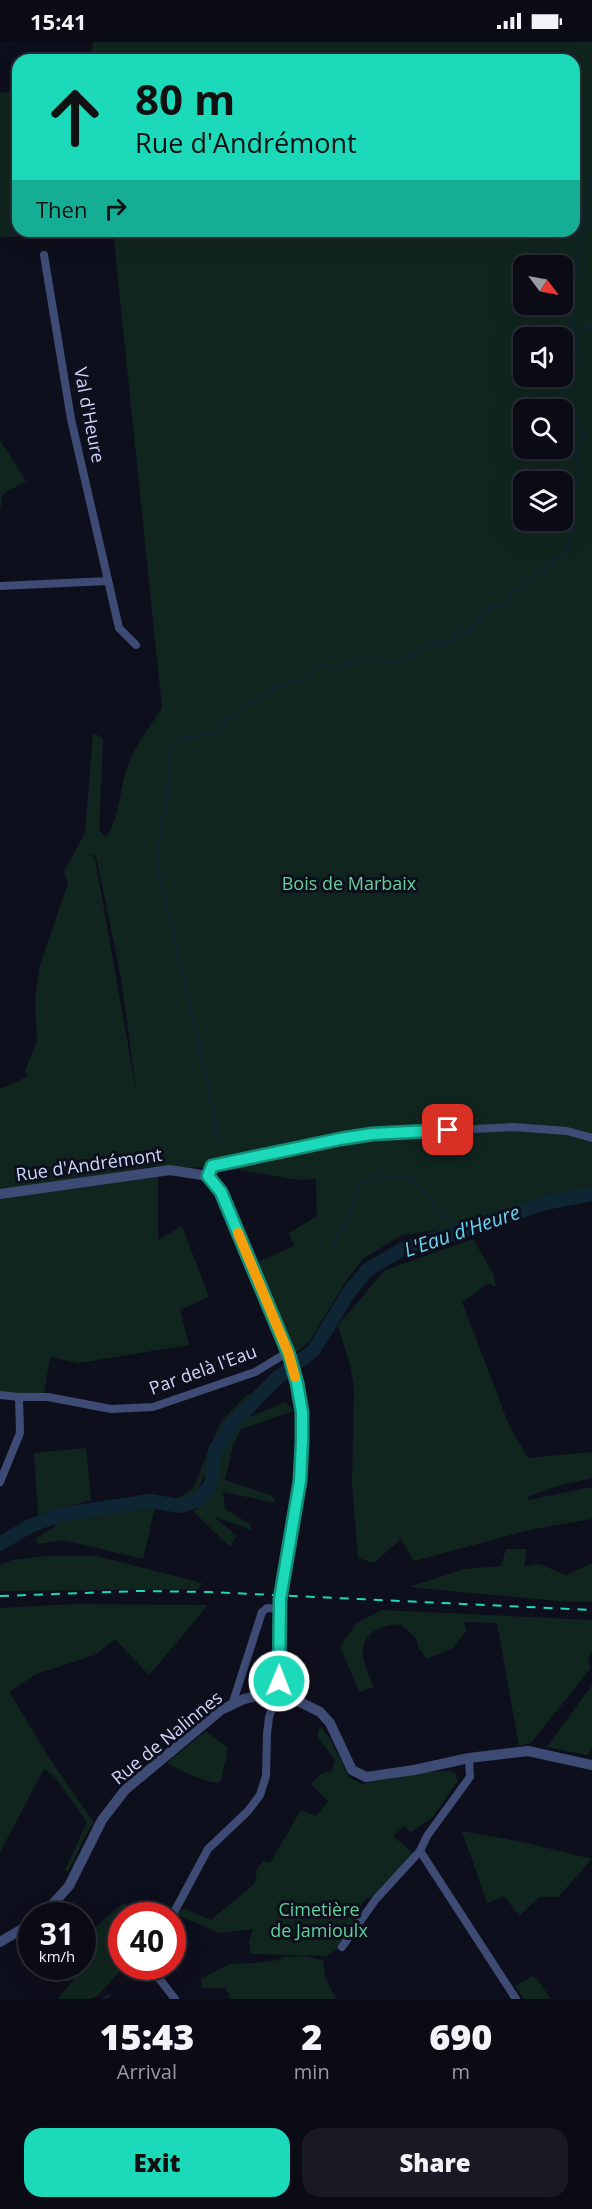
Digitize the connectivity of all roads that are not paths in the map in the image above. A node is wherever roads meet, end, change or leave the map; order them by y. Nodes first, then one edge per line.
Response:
1 (44, 255) dead end
2 (108, 581) junction
3 (0, 586) edge
4 (136, 645) dead end
5 (592, 1138) edge
6 (208, 1176) junction
7 (0, 1194) edge
8 (289, 1353) junction
9 (0, 1395) edge
10 (19, 1397) junction
11 (0, 1482) edge
12 (280, 1610) junction
13 (279, 1681) junction
14 (266, 1694) junction
15 (288, 1696) junction
16 (274, 1703) junction
17 (232, 1705) junction
18 (469, 1758) junction
19 (592, 1764) edge
20 (420, 1851) junction
21 (55, 1902) edge
22 (180, 1902) edge
23 (18, 1931) edge
24 (0, 1942) edge
25 (342, 1947) dead end
26 (160, 1980) edge
27 (176, 1999) edge
28 (516, 1999) edge

1 - 2 street, Val d'Heure
2 - 3 street
2 - 4 street, Val d'Heure
5 - 6 street
6 - 7 street, Rue d'Andrémont
6 - 8 street
8 - 10 street, Par delà l'Eau
8 - 12 street
9 - 10 street, Par delà l'Eau
10 - 11 street
12 - 13 street
12 - 17 street
13 - 14 street
13 - 15 street
14 - 16 street
14 - 17 street, Rue de Nalinnes
15 - 16 street
15 - 18 street
16 - 22 street
17 - 21 street, Rue de Nalinnes
18 - 19 street
18 - 20 street
20 - 25 street
20 - 28 street
23 - 24 street
26 - 27 street

